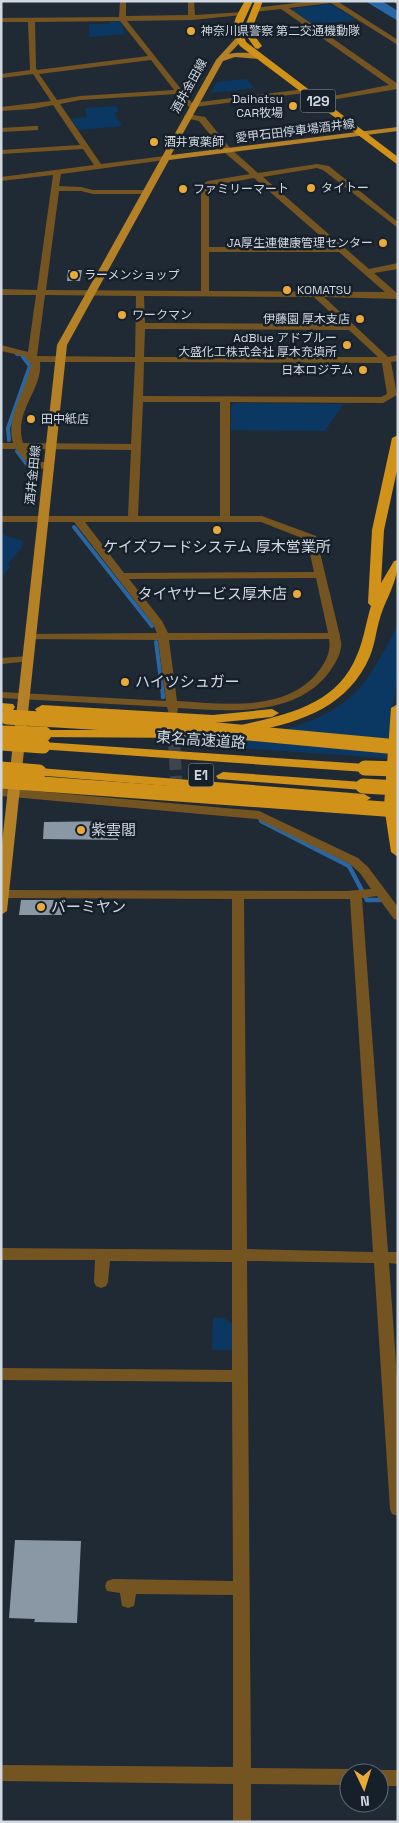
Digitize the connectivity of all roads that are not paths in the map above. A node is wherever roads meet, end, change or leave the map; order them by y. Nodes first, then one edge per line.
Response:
1 (191, 1) edge
2 (249, 1) edge
3 (259, 1) edge
4 (332, 1) edge
5 (121, 2) edge
6 (284, 8) junction
7 (254, 10) junction
8 (242, 13) junction
9 (192, 18) junction
10 (122, 19) junction
11 (1, 20) edge
12 (31, 20) junction
13 (247, 31) junction
14 (239, 39) junction
15 (398, 43) edge
16 (260, 57) junction
17 (153, 58) junction
18 (220, 60) junction
19 (35, 72) junction
20 (1, 76) edge
21 (397, 86) edge
22 (305, 91) junction
23 (179, 92) junction
24 (328, 99) junction
25 (56, 103) junction
26 (193, 106) junction
27 (1, 109) edge
28 (188, 116) junction
29 (30, 129) dead end
30 (398, 129) edge
31 (1, 130) edge
32 (365, 133) junction
33 (85, 147) junction
34 (228, 151) junction
35 (1, 152) edge
36 (398, 154) edge
37 (165, 158) junction
38 (398, 162) edge
39 (99, 167) junction
40 (57, 172) junction
41 (256, 174) junction
42 (1, 179) edge
43 (55, 188) junction
44 (146, 192) junction
45 (398, 226) edge
46 (341, 249) junction
47 (205, 250) junction
48 (398, 266) edge
49 (368, 272) junction
50 (1, 292) edge
51 (40, 292) junction
52 (90, 293) junction
53 (140, 293) junction
54 (204, 294) junction
55 (316, 295) junction
56 (396, 297) edge
57 (141, 326) junction
58 (351, 327) junction
59 (1, 348) edge
60 (398, 358) edge
61 (32, 359) junction
62 (60, 359) junction
63 (139, 359) junction
64 (386, 360) junction
65 (137, 399) junction
66 (225, 400) junction
67 (398, 438) edge
68 (1, 446) edge
69 (19, 446) junction
70 (50, 447) junction
71 (135, 447) junction
72 (48, 465) junction
73 (133, 518) junction
74 (226, 518) junction
75 (1, 519) edge
76 (42, 519) junction
77 (77, 519) junction
78 (398, 564) edge
79 (322, 575) junction
80 (123, 576) junction
81 (373, 619) junction
82 (163, 635) junction
83 (335, 636) junction
84 (30, 637) junction
85 (368, 642) junction
86 (28, 658) junction
87 (1, 660) edge
88 (1, 695) edge
89 (24, 696) junction
90 (172, 708) junction
91 (398, 708) edge
92 (4, 712) edge
93 (1, 733) edge
94 (43, 740) junction
95 (1, 743) edge
96 (398, 747) edge
97 (1, 762) edge
98 (39, 768) junction
99 (1, 769) edge
100 (398, 769) edge
101 (1, 781) edge
102 (398, 788) edge
103 (1, 792) edge
104 (14, 793) junction
105 (360, 797) junction
106 (398, 800) edge
107 (398, 811) edge
108 (398, 852) edge
109 (366, 893) junction
110 (2, 894) edge
111 (238, 895) junction
112 (1, 911) edge
113 (398, 916) edge
114 (1, 1254) edge
115 (103, 1255) junction
116 (240, 1256) junction
117 (381, 1256) junction
118 (398, 1258) edge
119 (101, 1282) dead end
120 (1, 1374) edge
121 (240, 1376) junction
122 (398, 1508) edge
123 (241, 1588) junction
124 (123, 1591) dead end
125 (1, 1773) edge
126 (241, 1775) junction
127 (339, 1777) edge
128 (242, 1822) edge

1 - 9 street
2 - 8 highway
3 - 7 highway
4 - 6 street
4 - 15 street
5 - 10 street
6 - 7 street
6 - 21 street
7 - 13 highway
8 - 9 street
8 - 14 highway
9 - 10 street
10 - 12 street
10 - 17 street
11 - 12 street
12 - 19 street
13 - 14 main road, 酒井金田線
13 - 24 highway, 129
14 - 16 highway, 129
14 - 18 main road, 酒井金田線
16 - 18 main road
16 - 22 highway, 129
17 - 19 street
17 - 23 street
18 - 26 main road, 酒井金田線
19 - 20 street
19 - 25 street
21 - 24 street
22 - 26 street
22 - 32 highway, 129
23 - 25 street
23 - 26 street
24 - 32 highway, 129
25 - 27 street
25 - 33 street
26 - 28 main road, 酒井金田線
28 - 34 street
28 - 37 main road, 酒井金田線
29 - 31 street
30 - 32 main road, 愛甲石田停車場酒井線
32 - 34 main road, 愛甲石田停車場酒井線
32 - 36 highway, 129
32 - 38 highway, 129
33 - 35 street
33 - 39 street
34 - 37 main road, 愛甲石田停車場酒井線
34 - 41 street
37 - 39 street
37 - 44 main road, 酒井金田線
39 - 40 street
40 - 42 street
40 - 43 street
41 - 45 street
41 - 46 street
41 - 47 street
43 - 44 street
43 - 51 street
44 - 52 main road, 酒井金田線
46 - 47 street
46 - 49 street
47 - 54 street
48 - 49 street
49 - 56 street
50 - 51 street
51 - 52 street
51 - 61 street
52 - 53 street
52 - 62 main road, 酒井金田線
53 - 54 street
53 - 57 street
54 - 55 street
55 - 56 street
55 - 58 street
57 - 58 street
57 - 63 street
58 - 64 street
59 - 61 street
60 - 64 street
61 - 62 street
61 - 69 street
62 - 63 street
62 - 70 main road, 酒井金田線
63 - 64 street
63 - 65 street
64 - 66 street
65 - 66 street
65 - 71 street
66 - 74 street
67 - 81 highway
68 - 69 street
69 - 70 street
69 - 72 street
70 - 71 street
70 - 72 main road, 酒井金田線
71 - 73 street
72 - 76 main road, 酒井金田線
73 - 74 street
73 - 77 street
74 - 79 street
75 - 76 street
76 - 77 street
76 - 84 main road, 酒井金田線
77 - 80 street
78 - 81 highway
79 - 80 street
79 - 83 street
80 - 82 street
81 - 85 highway
82 - 83 street
82 - 84 street
82 - 90 street
83 - 90 street
84 - 86 main road, 酒井金田線
85 - 92 highway
85 - 94 highway
86 - 87 street
86 - 89 main road, 酒井金田線
88 - 89 street
89 - 90 street
89 - 104 main road, 酒井金田線
91 - 108 highway
92 - 96 highway, bridge
93 - 94 highway, bridge
94 - 95 highway, 東名高速道路 / E1, bridge
94 - 100 highway, 東名高速道路 / E1, bridge
97 - 98 highway
98 - 99 highway, bridge
98 - 105 highway
101 - 105 highway, bridge
102 - 105 highway, bridge
103 - 104 street
104 - 109 street
104 - 110 main road, 酒井金田線
105 - 106 highway
105 - 107 highway, bridge
109 - 111 street
109 - 113 street
109 - 117 street
110 - 111 street
110 - 112 main road, 酒井金田線
111 - 116 street
114 - 115 street
115 - 116 street
115 - 119 street
116 - 117 street
116 - 121 street
117 - 118 street
117 - 122 street
120 - 121 street
121 - 123 street
123 - 124 street
123 - 126 street
125 - 126 street
126 - 127 street
126 - 128 street

